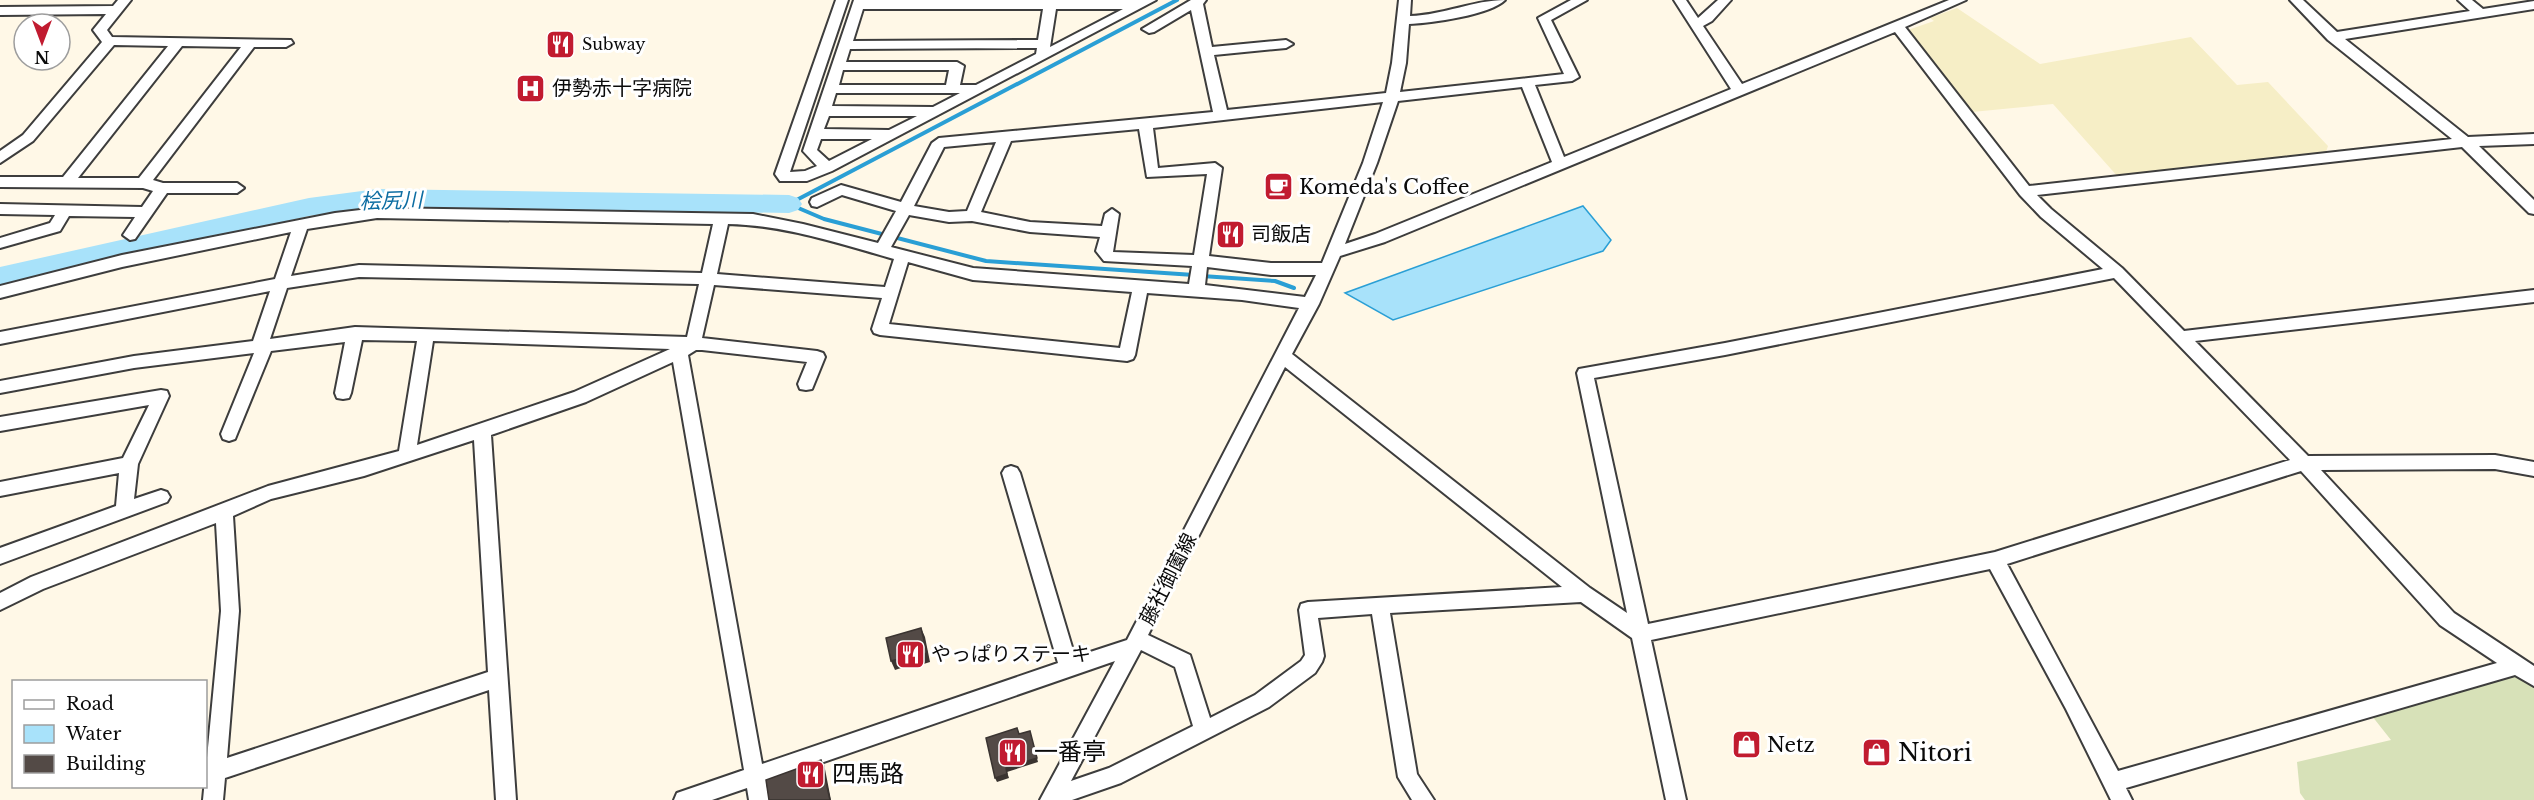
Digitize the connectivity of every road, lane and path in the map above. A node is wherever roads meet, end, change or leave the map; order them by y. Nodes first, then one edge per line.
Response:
1 (843, 0) edge
2 (1405, 0) edge
3 (1499, 0) edge
4 (1581, 0) edge
5 (1680, 0) edge
6 (1725, 0) edge
7 (1960, 0) edge
8 (2296, 0) edge
9 (2464, 0) edge
10 (1198, 1) edge
11 (859, 3) edge
12 (1051, 3) edge
13 (1144, 3) edge
14 (120, 5) edge
15 (2534, 5) edge
16 (0, 11) edge
17 (2481, 14) junction
18 (1404, 20) junction
19 (1695, 25) junction
20 (1897, 26) junction
21 (1149, 29) dead end
22 (2333, 37) junction
23 (110, 40) junction
24 (179, 41) junction
25 (251, 42) junction
26 (286, 43) dead end
27 (1286, 44) dead end
28 (846, 45) junction
29 (1043, 50) junction
30 (1207, 52) junction
31 (839, 66) junction
32 (1527, 82) junction
33 (831, 89) junction
34 (891, 89) junction
35 (952, 89) junction
36 (979, 89) junction
37 (1739, 90) junction
38 (1392, 96) junction
39 (824, 111) junction
40 (885, 111) junction
41 (935, 111) junction
42 (1221, 115) junction
43 (1144, 124) junction
44 (816, 134) junction
45 (891, 134) junction
46 (1006, 136) junction
47 (2534, 139) edge
48 (2466, 142) junction
49 (0, 158) edge
50 (1560, 164) junction
51 (827, 168) junction
52 (0, 182) edge
53 (66, 183) junction
54 (143, 183) junction
55 (237, 188) dead end
56 (163, 189) junction
57 (2025, 191) junction
58 (818, 202) dead end
59 (904, 208) junction
60 (0, 209) edge
61 (66, 209) junction
62 (2534, 209) edge
63 (147, 212) junction
64 (1112, 214) dead end
65 (972, 216) junction
66 (722, 218) junction
67 (301, 225) junction
68 (1108, 232) junction
69 (130, 235) dead end
70 (0, 243) edge
71 (884, 244) junction
72 (1333, 253) junction
73 (903, 255) junction
74 (1201, 264) junction
75 (1327, 269) junction
76 (2117, 272) junction
77 (709, 279) junction
78 (280, 284) junction
79 (1141, 286) junction
80 (1196, 289) junction
81 (0, 291) edge
82 (892, 293) junction
83 (2534, 296) edge
84 (1311, 304) junction
85 (355, 333) junction
86 (426, 335) junction
87 (2181, 336) junction
88 (0, 338) edge
89 (263, 344) junction
90 (686, 348) junction
91 (1283, 356) junction
92 (807, 384) dead end
93 (0, 387) edge
94 (343, 393) dead end
95 (0, 424) edge
96 (482, 431) junction
97 (229, 434) dead end
98 (407, 453) junction
99 (129, 464) junction
100 (2304, 464) junction
101 (2534, 469) edge
102 (1011, 473) dead end
103 (2, 491) edge
104 (161, 497) dead end
105 (124, 511) junction
106 (224, 512) junction
107 (0, 556) edge
108 (1995, 560) junction
109 (1584, 594) junction
110 (0, 602) edge
111 (1380, 606) junction
112 (1642, 634) junction
113 (1135, 642) junction
114 (2517, 665) junction
115 (1069, 668) junction
116 (2534, 677) edge
117 (498, 678) junction
118 (1204, 731) junction
119 (216, 771) junction
120 (755, 777) junction
121 (2117, 791) edge
122 (1051, 799) edge
123 (213, 800) edge
124 (506, 800) edge
125 (684, 800) edge
126 (759, 800) edge
127 (1424, 800) edge
128 (1676, 800) edge

1 - 51 street
2 - 18 street, 藤社御薗線
3 - 18 street
4 - 32 street
5 - 19 street
6 - 19 street
7 - 20 street
8 - 22 street
9 - 17 street
10 - 21 street
10 - 30 street
11 - 12 street
11 - 28 street
12 - 13 street
12 - 29 street
13 - 29 street
14 - 16 street
14 - 23 street
15 - 17 street
17 - 22 street
18 - 38 street, 藤社御薗線
19 - 37 street
20 - 37 street
20 - 57 street
22 - 48 street
23 - 24 street
23 - 49 street
24 - 25 street
24 - 53 street
25 - 26 street
25 - 54 street
27 - 30 street
28 - 29 street
28 - 31 street
29 - 36 street
30 - 42 street
31 - 33 street
31 - 35 street
32 - 38 street
32 - 50 street
33 - 34 street
33 - 39 street
34 - 35 street
34 - 40 street
35 - 36 street
36 - 41 street
37 - 50 street
38 - 42 street
38 - 72 street, 藤社御薗線
39 - 40 street
39 - 44 street
40 - 41 street
41 - 45 street
42 - 43 street
43 - 46 street
43 - 74 street
44 - 45 street
44 - 51 street
45 - 51 street
46 - 59 street
46 - 65 street
47 - 48 street
48 - 57 street
48 - 62 street
50 - 72 street
52 - 53 street
53 - 54 street
54 - 56 street
55 - 56 street
56 - 63 street
57 - 76 street
58 - 59 street
59 - 65 street
59 - 71 street
60 - 61 street
61 - 63 street
61 - 70 street
63 - 69 street
64 - 68 street
65 - 68 street
66 - 67 street
66 - 71 street
66 - 77 street
67 - 78 street
67 - 81 street
68 - 74 street
71 - 73 street
72 - 75 street, 藤社御薗線
73 - 79 street
73 - 82 street
74 - 75 street
74 - 80 street
75 - 84 street, 藤社御薗線
76 - 87 street
76 - 112 street
77 - 78 street
77 - 82 street
77 - 90 street
78 - 88 street
78 - 89 street
79 - 80 street
79 - 82 street
80 - 84 street
83 - 87 street
84 - 91 street, 藤社御薗線
85 - 86 street
85 - 89 street
85 - 94 street
86 - 90 street
86 - 98 street
87 - 100 street
89 - 93 street
89 - 97 street
90 - 92 street
90 - 96 street
90 - 120 street
91 - 109 street
91 - 113 street, 藤社御薗線
95 - 99 street
96 - 98 street
96 - 117 street
98 - 106 street
99 - 103 street
99 - 105 street
100 - 101 street
100 - 108 street
100 - 114 street
102 - 115 street
104 - 105 street
105 - 107 street
106 - 110 street
106 - 119 street
108 - 112 street
108 - 121 street
109 - 111 street
109 - 112 street
111 - 118 street
111 - 127 street
112 - 128 street
113 - 115 street
113 - 118 street
113 - 122 street, 藤社御薗線
114 - 116 street
114 - 121 street
115 - 120 street
117 - 119 street
117 - 124 street
118 - 122 street
119 - 123 street
120 - 125 street
120 - 126 street

